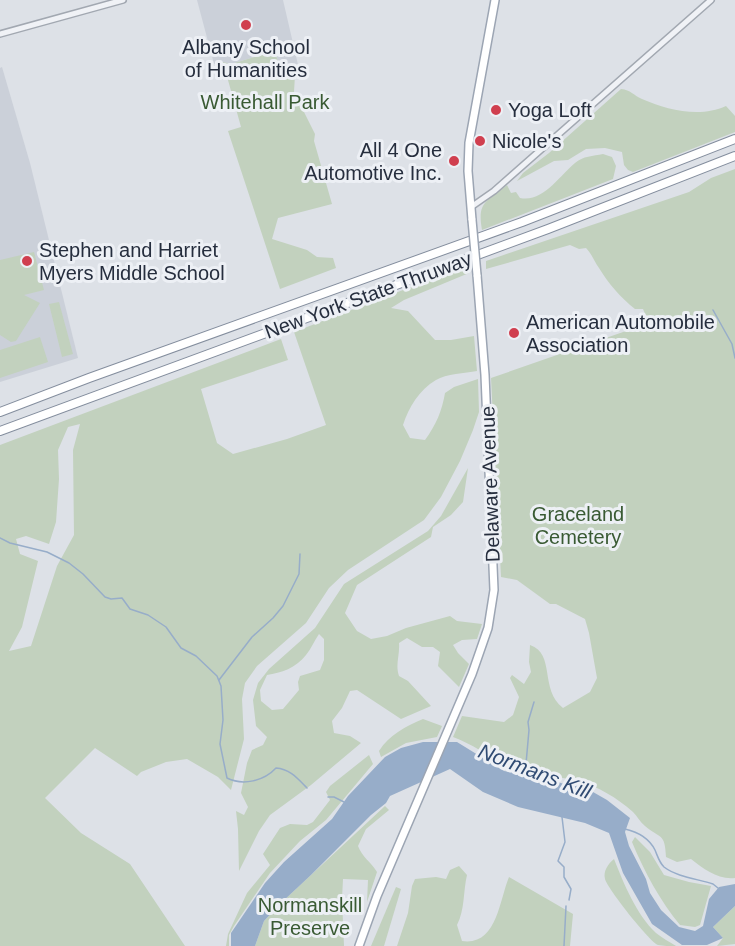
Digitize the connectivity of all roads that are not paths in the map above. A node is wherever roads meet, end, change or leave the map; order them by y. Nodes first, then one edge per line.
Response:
1 (123, 0) edge
2 (495, 0) edge
3 (711, 0) edge
4 (0, 34) edge
5 (735, 139) edge
6 (735, 156) edge
7 (471, 207) junction
8 (0, 412) edge
9 (0, 431) edge
10 (359, 946) edge

1 - 4 street
2 - 7 main road, Delaware Avenue
3 - 7 street
5 - 8 highway, New York State Thruway
6 - 9 highway, New York State Thruway
7 - 10 main road, Delaware Avenue, bridge

